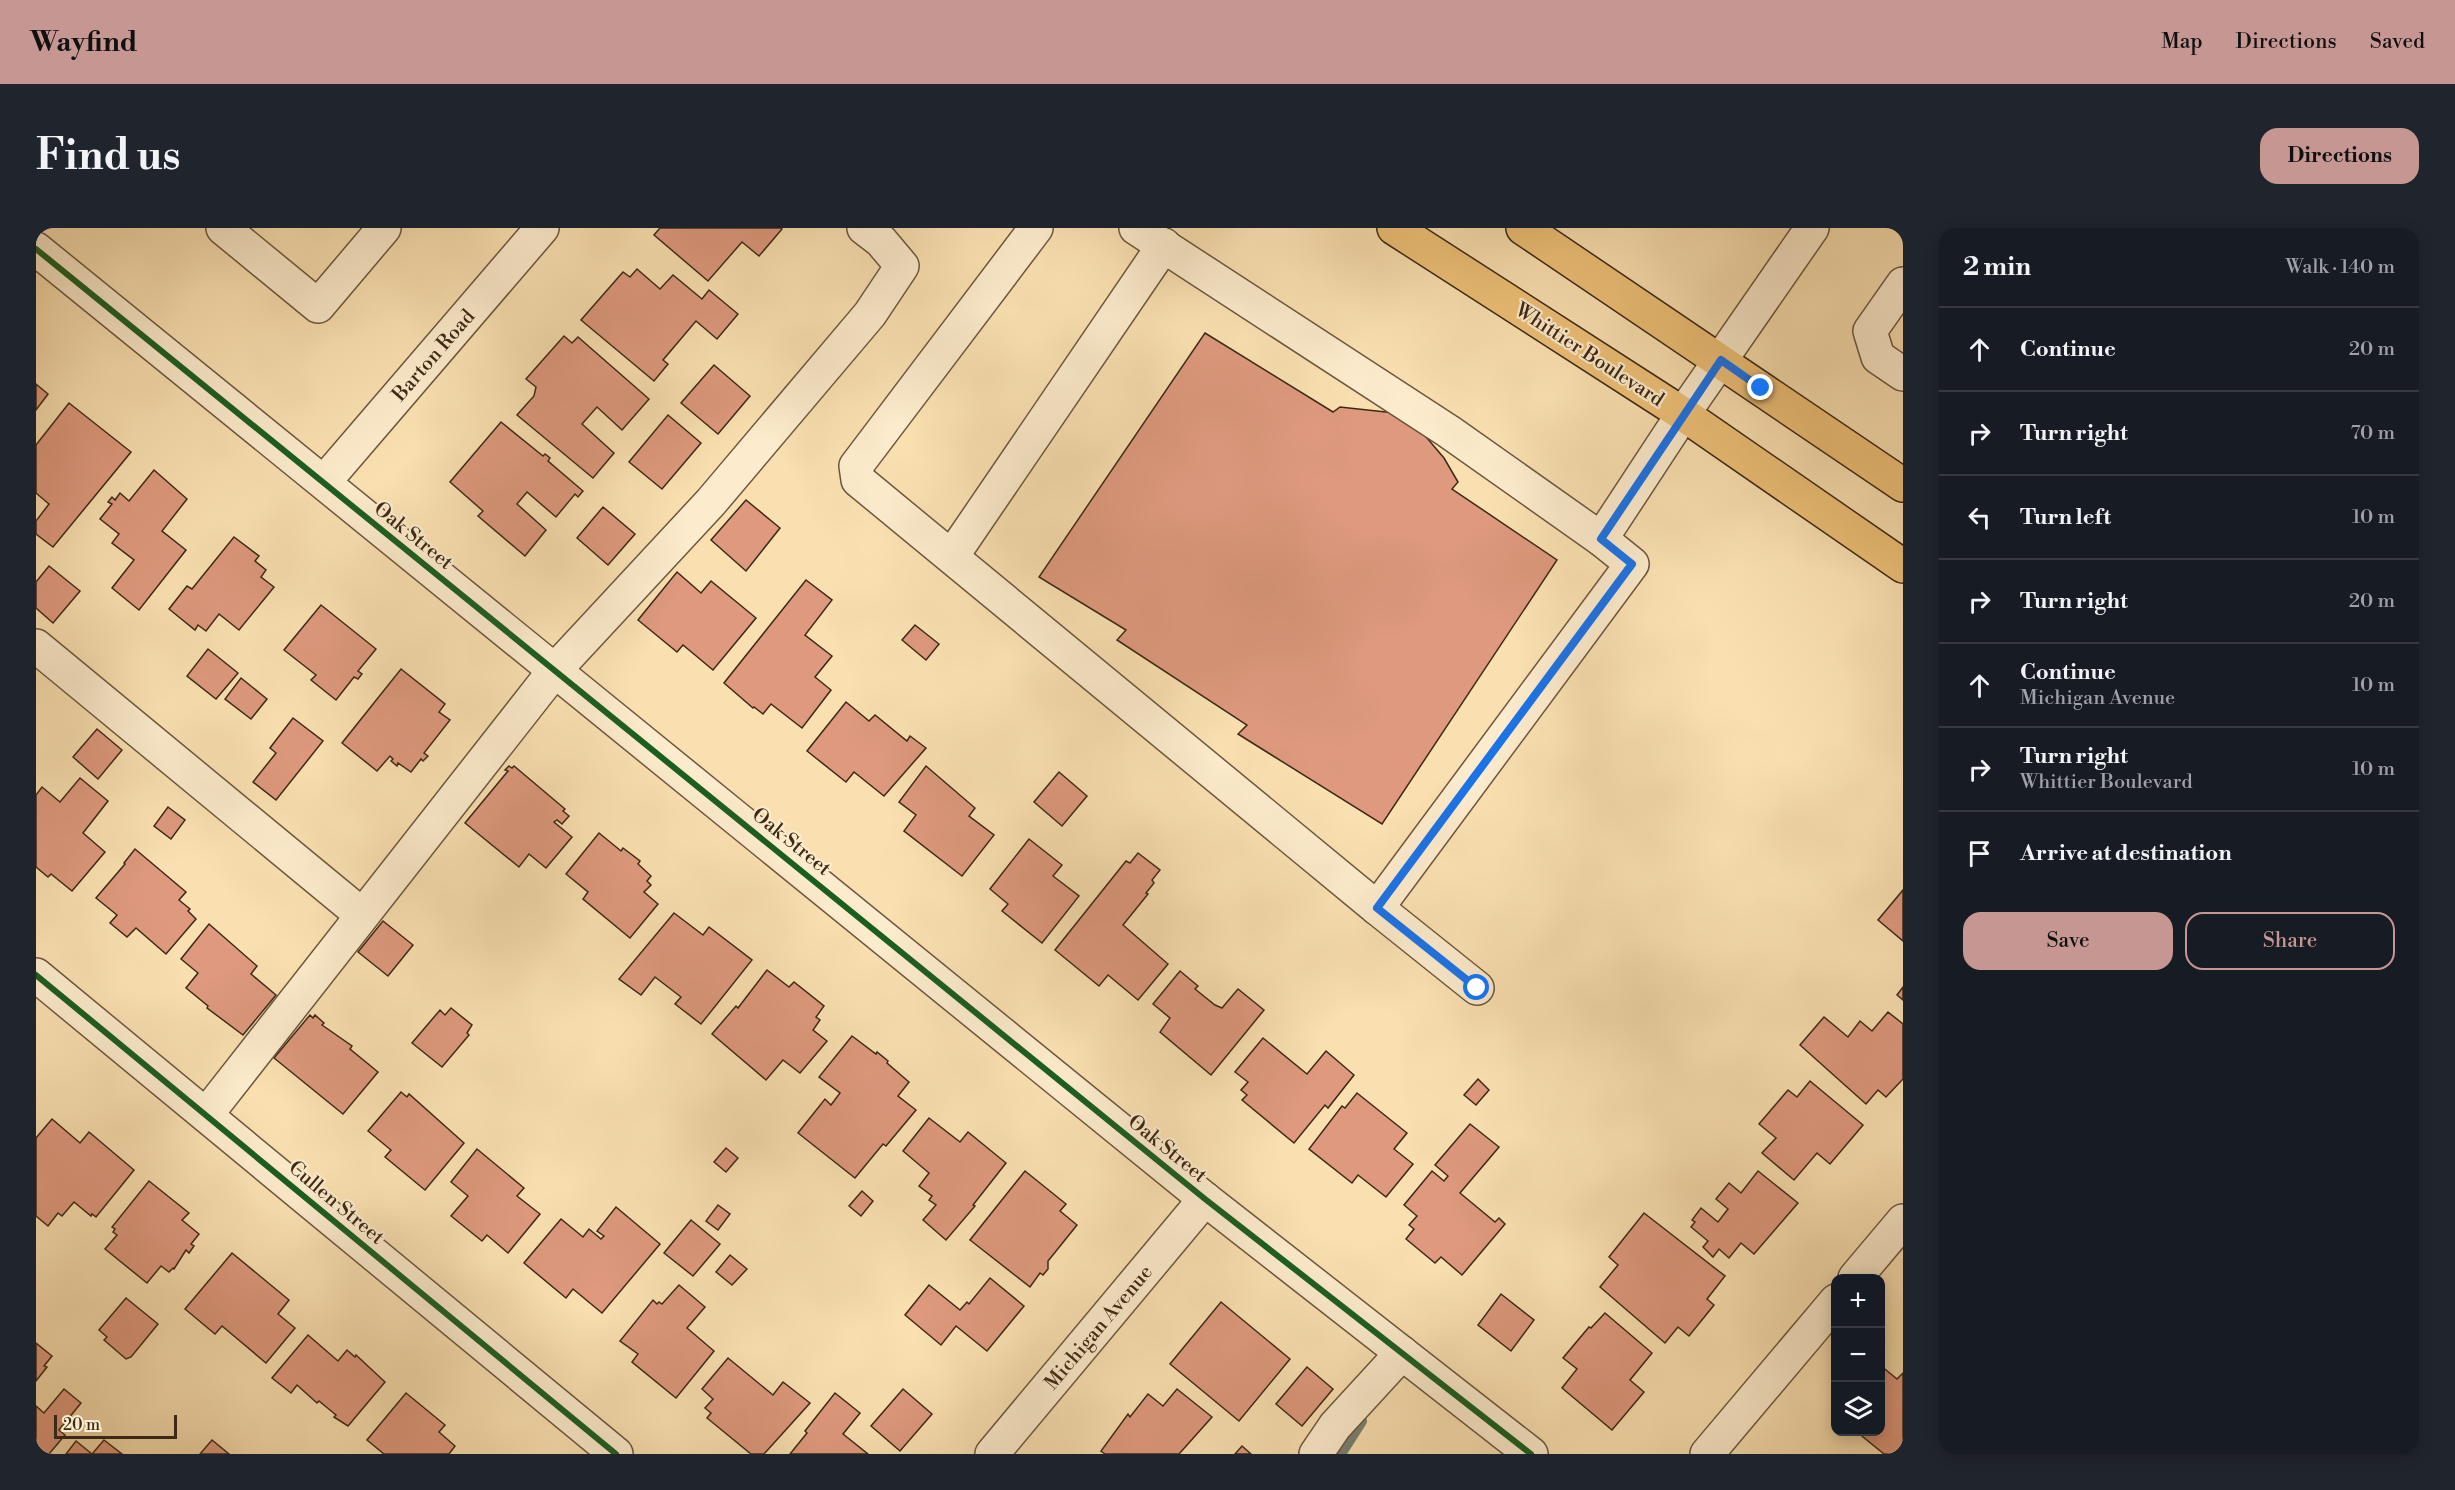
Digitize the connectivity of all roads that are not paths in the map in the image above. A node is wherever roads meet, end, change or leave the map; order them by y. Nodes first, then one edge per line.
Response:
1 (384, 228) edge
2 (542, 228) edge
3 (864, 228) edge
4 (1036, 228) edge
5 (1136, 228) edge
6 (1394, 228) edge
7 (1523, 228) edge
8 (1812, 228) edge
9 (241, 234) edge
10 (1164, 245) junction
11 (36, 249) edge
12 (1903, 284) edge
13 (1721, 360) junction
14 (1903, 374) edge
15 (1683, 414) junction
16 (324, 483) junction
17 (1903, 485) edge
18 (1601, 539) junction
19 (952, 556) junction
20 (1903, 566) edge
21 (36, 646) edge
22 (555, 670) junction
23 (1377, 908) junction
24 (362, 915) junction
25 (36, 975) edge
26 (1477, 988) dead end
27 (206, 1115) junction
28 (1204, 1199) junction
29 (1903, 1221) edge
30 (1858, 1274) edge
31 (1831, 1307) edge
32 (1402, 1353) junction
33 (616, 1454) edge
34 (992, 1454) edge
35 (1316, 1454) edge
36 (1531, 1454) edge
37 (1707, 1454) edge

1 - 9 street
2 - 16 street, Barton Road
3 - 22 street
4 - 19 street
5 - 10 street
6 - 15 main road, Whittier Boulevard
7 - 13 main road
8 - 13 street
10 - 18 street
10 - 19 street
11 - 16 street, Oak Street
12 - 14 street
13 - 15 street
13 - 17 main road
15 - 18 street
15 - 20 main road, Whittier Boulevard
16 - 22 street, Oak Street
18 - 23 street
19 - 23 street
21 - 24 street
22 - 24 street
22 - 28 street, Oak Street
23 - 26 street
24 - 27 street
25 - 27 street, Cullen Street
27 - 33 street, Cullen Street
28 - 32 street, Oak Street
28 - 34 street, Michigan Avenue
29 - 30 street
31 - 37 street
32 - 35 street
32 - 36 street, Oak Street

